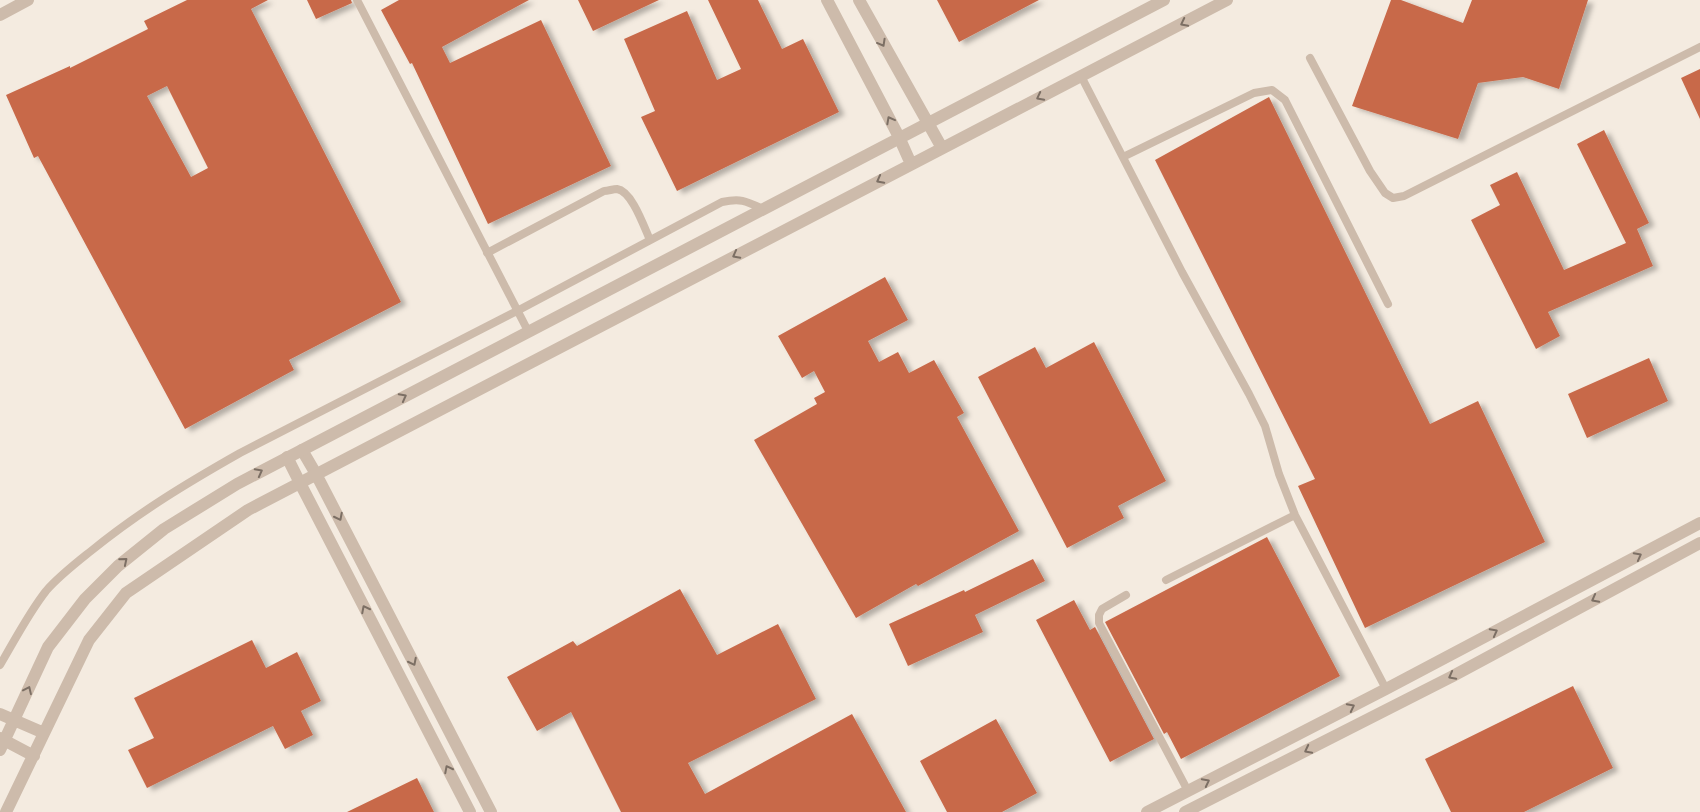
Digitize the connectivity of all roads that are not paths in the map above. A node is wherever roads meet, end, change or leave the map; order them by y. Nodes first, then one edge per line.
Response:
1 (28, 0) edge
2 (356, 0) edge
3 (827, 0) edge
4 (859, 0) edge
5 (1164, 0) edge
6 (1227, 0) edge
7 (0, 15) edge
8 (1700, 47) edge
9 (1310, 58) dead end
10 (1081, 76) junction
11 (927, 124) junction
12 (900, 137) junction
13 (942, 148) junction
14 (1123, 157) junction
15 (910, 164) junction
16 (763, 208) junction
17 (650, 240) junction
18 (488, 253) junction
19 (1388, 304) dead end
20 (517, 311) junction
21 (528, 332) junction
22 (302, 450) junction
23 (287, 457) junction
24 (316, 474) junction
25 (300, 482) junction
26 (1295, 515) junction
27 (1700, 523) edge
28 (1700, 543) edge
29 (1166, 580) dead end
30 (1126, 595) dead end
31 (0, 665) edge
32 (1386, 689) junction
33 (0, 714) edge
34 (14, 720) junction
35 (44, 733) junction
36 (2, 743) edge
37 (34, 756) junction
38 (1188, 791) junction
39 (6, 812) edge
40 (470, 812) edge
41 (491, 812) edge
42 (1147, 812) edge
43 (1185, 812) edge

1 - 7 street
2 - 18 lane
12 -> 3 street
4 -> 11 street
5 - 11 street
6 -> 10 street
8 - 9 lane
10 -> 13 street
10 - 14 lane
11 - 12 street
11 - 13 street
12 - 15 street
12 - 16 street
13 - 15 street
14 - 19 lane
14 - 26 lane
15 -> 24 street
16 - 17 lane
16 - 21 street
17 - 18 lane
17 - 20 lane
18 - 20 lane
20 - 21 lane
20 - 31 lane
22 -> 21 street
22 - 23 street
22 - 24 street
23 - 25 street
34 -> 23 street
24 - 25 street
24 -> 41 street
25 - 35 street
40 -> 25 street
26 - 29 lane
26 - 32 lane
32 -> 27 street
28 -> 43 street
30 - 38 lane
38 -> 32 street
33 - 34 street
34 - 35 street
34 - 36 street
35 - 37 street
36 - 37 street
37 - 39 street
38 - 42 street

